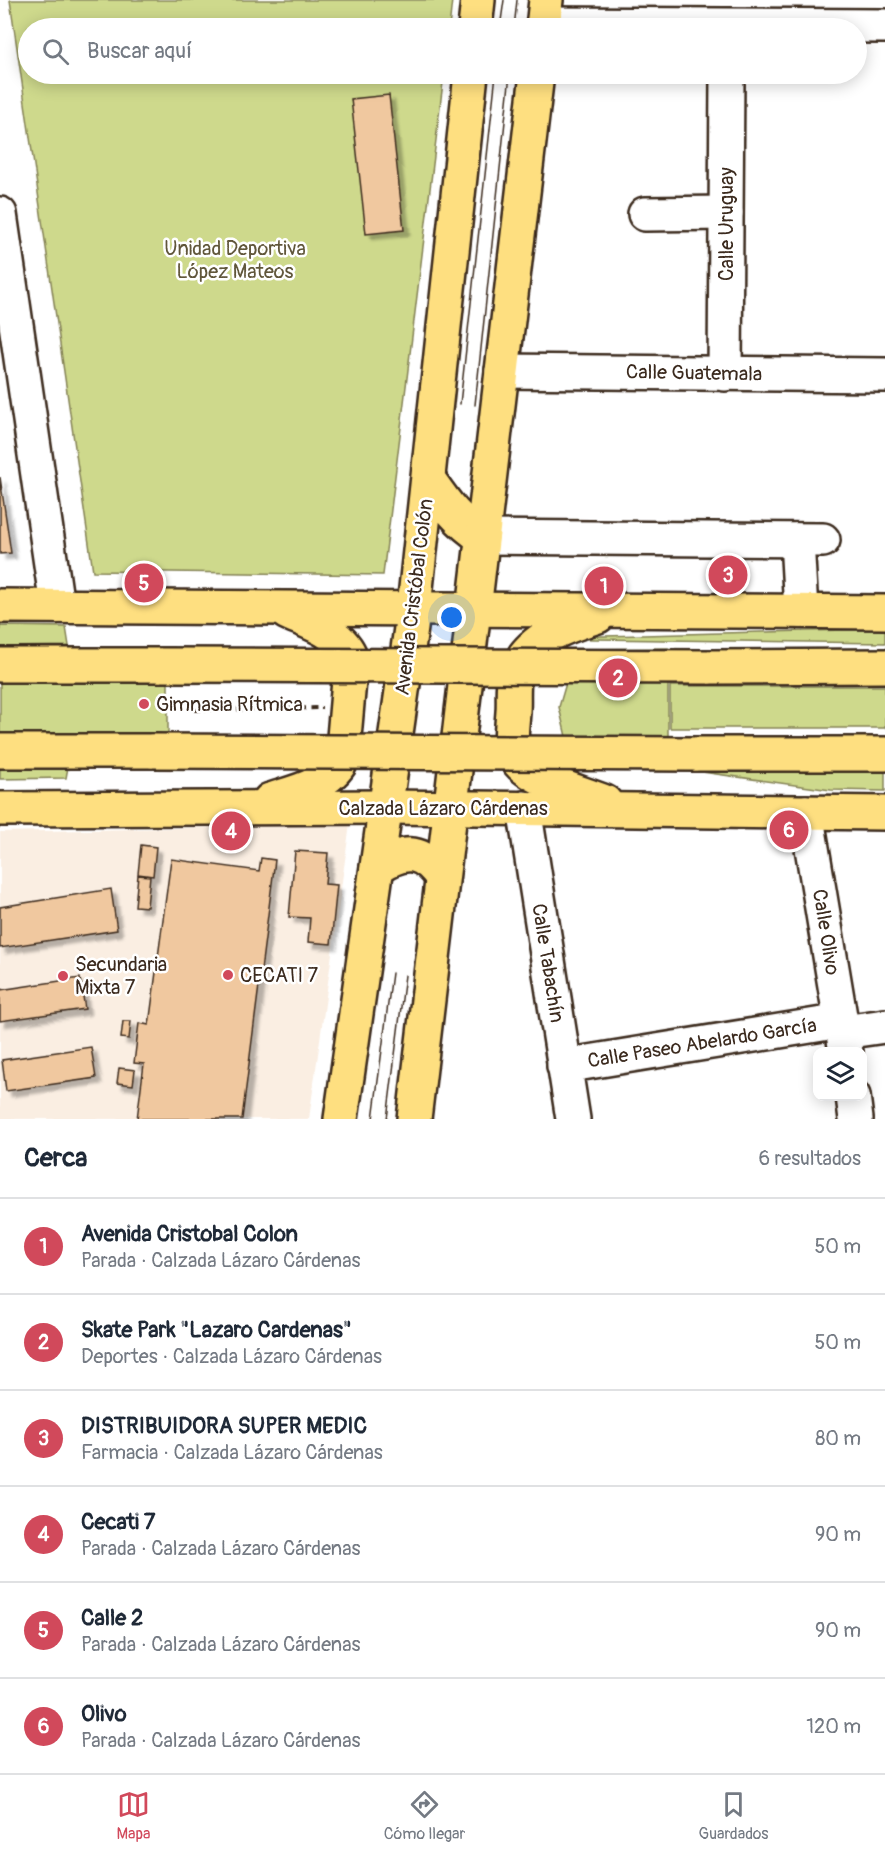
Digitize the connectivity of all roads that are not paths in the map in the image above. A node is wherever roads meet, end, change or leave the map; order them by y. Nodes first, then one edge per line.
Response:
1 (478, 0) edge
2 (477, 18) edge
3 (544, 18) edge
4 (728, 18) edge
5 (867, 25) edge
6 (885, 26) edge
7 (470, 84) edge
8 (536, 84) edge
9 (727, 84) edge
10 (726, 213) junction
11 (0, 214) edge
12 (645, 214) dead end
13 (502, 371) junction
14 (725, 374) junction
15 (885, 375) edge
16 (429, 480) junction
17 (482, 537) junction
18 (0, 606) edge
19 (57, 606) junction
20 (414, 607) junction
21 (277, 608) junction
22 (474, 609) junction
23 (616, 610) junction
24 (801, 611) junction
25 (885, 612) edge
26 (0, 665) edge
27 (885, 666) edge
28 (0, 751) edge
29 (885, 754) edge
30 (387, 807) junction
31 (449, 807) junction
32 (245, 808) junction
33 (524, 808) junction
34 (0, 809) edge
35 (624, 810) junction
36 (806, 812) junction
37 (885, 813) edge
38 (379, 867) junction
39 (441, 877) junction
40 (885, 1026) edge
41 (843, 1035) edge
42 (564, 1066) junction
43 (854, 1101) edge
44 (341, 1119) edge
45 (414, 1119) edge
46 (573, 1119) edge
47 (856, 1119) edge

1 - 2 main road
3 - 4 street
5 - 6 street
7 - 16 main road, Avenida Cristóbal Colón
8 - 13 main road
9 - 10 street, Calle Uruguay
10 - 12 street
10 - 14 street, Calle Uruguay
11 - 19 street
13 - 14 street, Calle Guatemala
13 - 17 main road
14 - 15 street, Calle Guatemala
16 - 17 main road
16 - 20 main road, Avenida Cristóbal Colón
17 - 22 main road
17 - 24 street
18 - 19 main road
19 - 21 main road
20 - 21 main road
20 - 22 main road
20 - 30 main road, Avenida Cristóbal Colón
21 - 32 main road
22 - 23 main road
22 - 31 main road
23 - 24 main road
23 - 35 main road
24 - 25 main road
26 - 27 main road, bridge
28 - 29 main road, bridge
30 - 31 main road, Calzada Lázaro Cárdenas
30 - 32 main road, Calzada Lázaro Cárdenas
30 - 38 main road, Avenida Cristóbal Colón
31 - 33 main road, Calzada Lázaro Cárdenas
31 - 39 main road
32 - 34 main road, Calzada Lázaro Cárdenas
33 - 35 main road, Calzada Lázaro Cárdenas
33 - 42 street, Calle Tabachín
35 - 36 main road, Calzada Lázaro Cárdenas
36 - 37 main road, Calzada Lázaro Cárdenas
36 - 41 street, Calle Olivo
38 - 39 main road
38 - 44 main road, Avenida Cristóbal Colón
39 - 45 main road
40 - 41 street, Calle Paseo Abelardo García
41 - 42 street, Calle Paseo Abelardo García
42 - 46 street, Calle Tabachín
43 - 47 street

